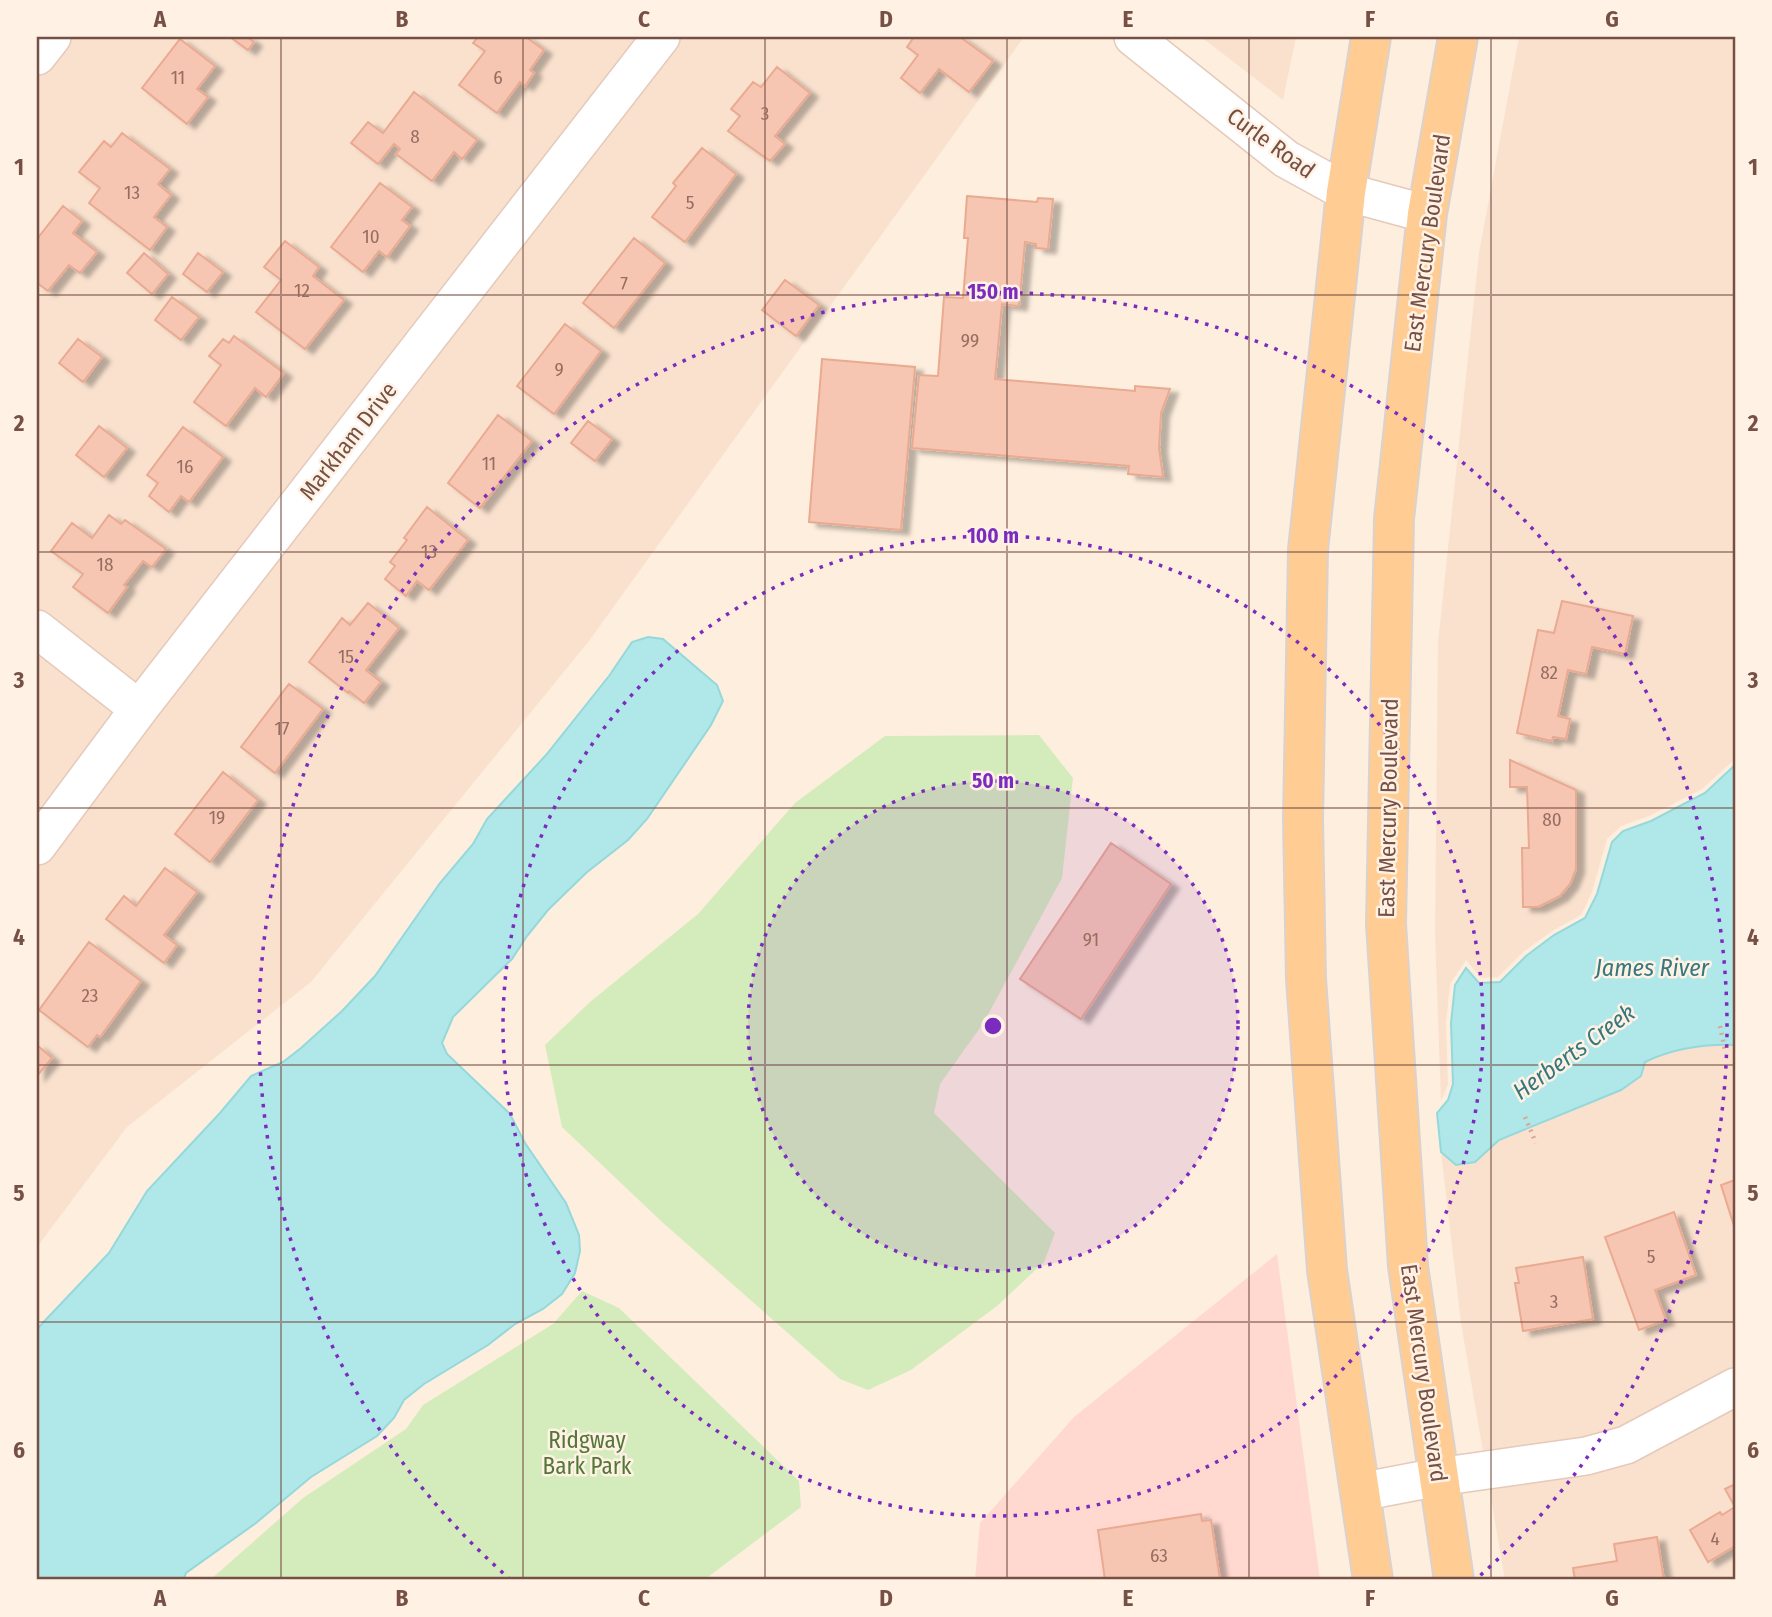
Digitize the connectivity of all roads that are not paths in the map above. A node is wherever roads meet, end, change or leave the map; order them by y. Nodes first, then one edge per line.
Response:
1 (52, 37) edge
2 (661, 37) edge
3 (1133, 37) edge
4 (1371, 37) edge
5 (1458, 37) edge
6 (37, 55) edge
7 (1346, 192) junction
8 (1427, 215) junction
9 (37, 629) edge
10 (139, 709) junction
11 (37, 846) edge
12 (1735, 1387) edge
13 (1438, 1477) junction
14 (1360, 1492) junction
15 (1373, 1580) edge
16 (1454, 1580) edge

1 - 6 street
2 - 10 street, Markham Drive
3 - 7 street, Curle Road
4 - 7 main road
5 - 8 main road, East Mercury Boulevard
7 - 8 street, Curle Road
7 - 14 main road
8 - 13 main road, East Mercury Boulevard
9 - 10 street
10 - 11 street, Markham Drive
12 - 13 street
13 - 14 street
13 - 16 main road, East Mercury Boulevard
14 - 15 main road

